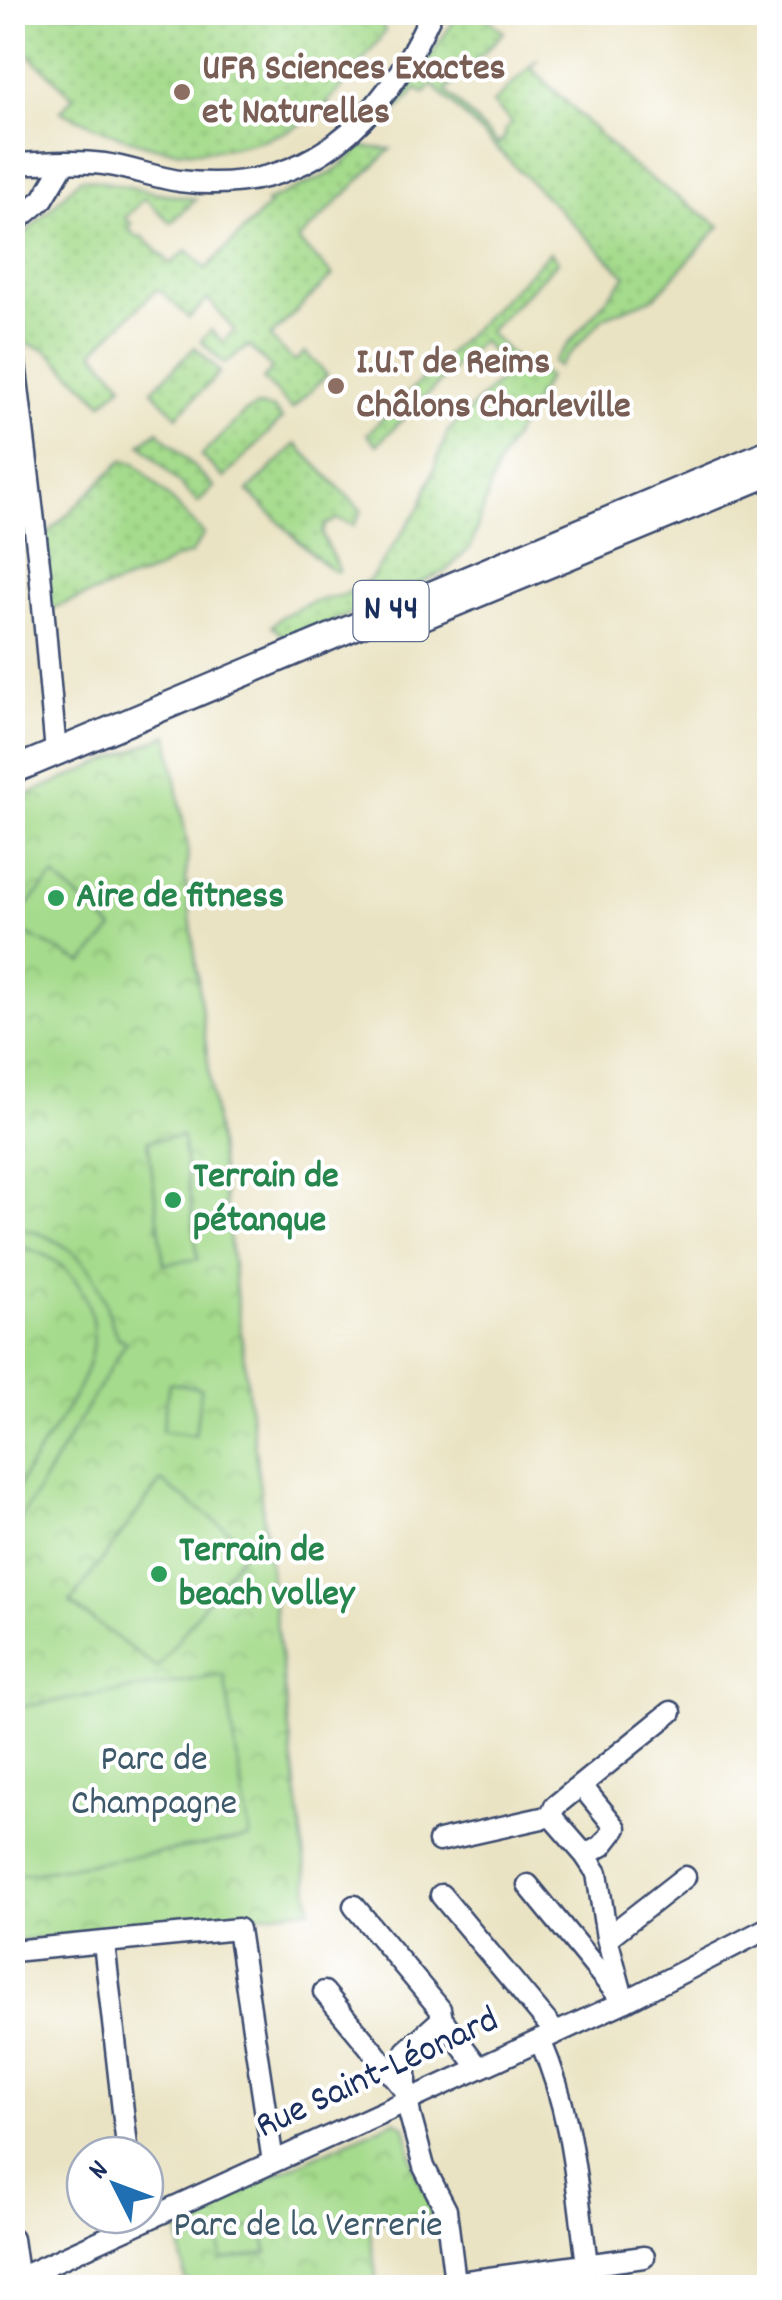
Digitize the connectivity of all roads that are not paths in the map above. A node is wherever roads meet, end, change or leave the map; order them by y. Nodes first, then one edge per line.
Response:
1 (432, 12) edge
2 (65, 162) junction
3 (12, 164) edge
4 (12, 225) edge
5 (12, 337) edge
6 (770, 452) edge
7 (770, 473) edge
8 (56, 753) junction
9 (12, 771) edge
10 (12, 786) edge
11 (671, 1712) dead end
12 (581, 1785) junction
13 (551, 1816) junction
14 (438, 1841) dead end
15 (585, 1855) junction
16 (685, 1877) dead end
17 (528, 1885) dead end
18 (441, 1895) dead end
19 (354, 1906) dead end
20 (770, 1926) edge
21 (608, 1938) junction
22 (104, 1943) junction
23 (12, 1951) edge
24 (324, 1992) dead end
25 (624, 2002) junction
26 (442, 2019) junction
27 (548, 2036) junction
28 (479, 2068) junction
29 (406, 2096) junction
30 (126, 2135) edge
31 (273, 2162) junction
32 (165, 2207) edge
33 (106, 2235) edge
34 (12, 2239) edge
35 (644, 2257) dead end
36 (587, 2264) junction
37 (16, 2282) edge
38 (455, 2282) junction
39 (415, 2288) edge

1 - 2 street
2 - 3 street
2 - 4 street
5 - 8 street
6 - 8 main road, N 44
7 - 10 main road, N 44
8 - 9 main road, N 44
11 - 12 street
12 - 13 street
12 - 15 street
13 - 14 street
13 - 15 street
15 - 21 street
16 - 21 street
17 - 25 street
18 - 27 street
19 - 26 street
20 - 25 street, Rue Saint-Léonard
21 - 25 street
22 - 23 street
22 - 30 street
22 - 31 street
24 - 29 street
25 - 27 street, Rue Saint-Léonard
26 - 28 street
26 - 29 street
27 - 28 street, Rue Saint-Léonard
27 - 36 street
28 - 29 street, Rue Saint-Léonard
29 - 31 street, Rue Saint-Léonard
29 - 38 street
31 - 32 street, Rue Saint-Léonard
33 - 37 street, Rue Saint-Léonard
34 - 37 street
35 - 36 street
36 - 38 street
38 - 39 street

